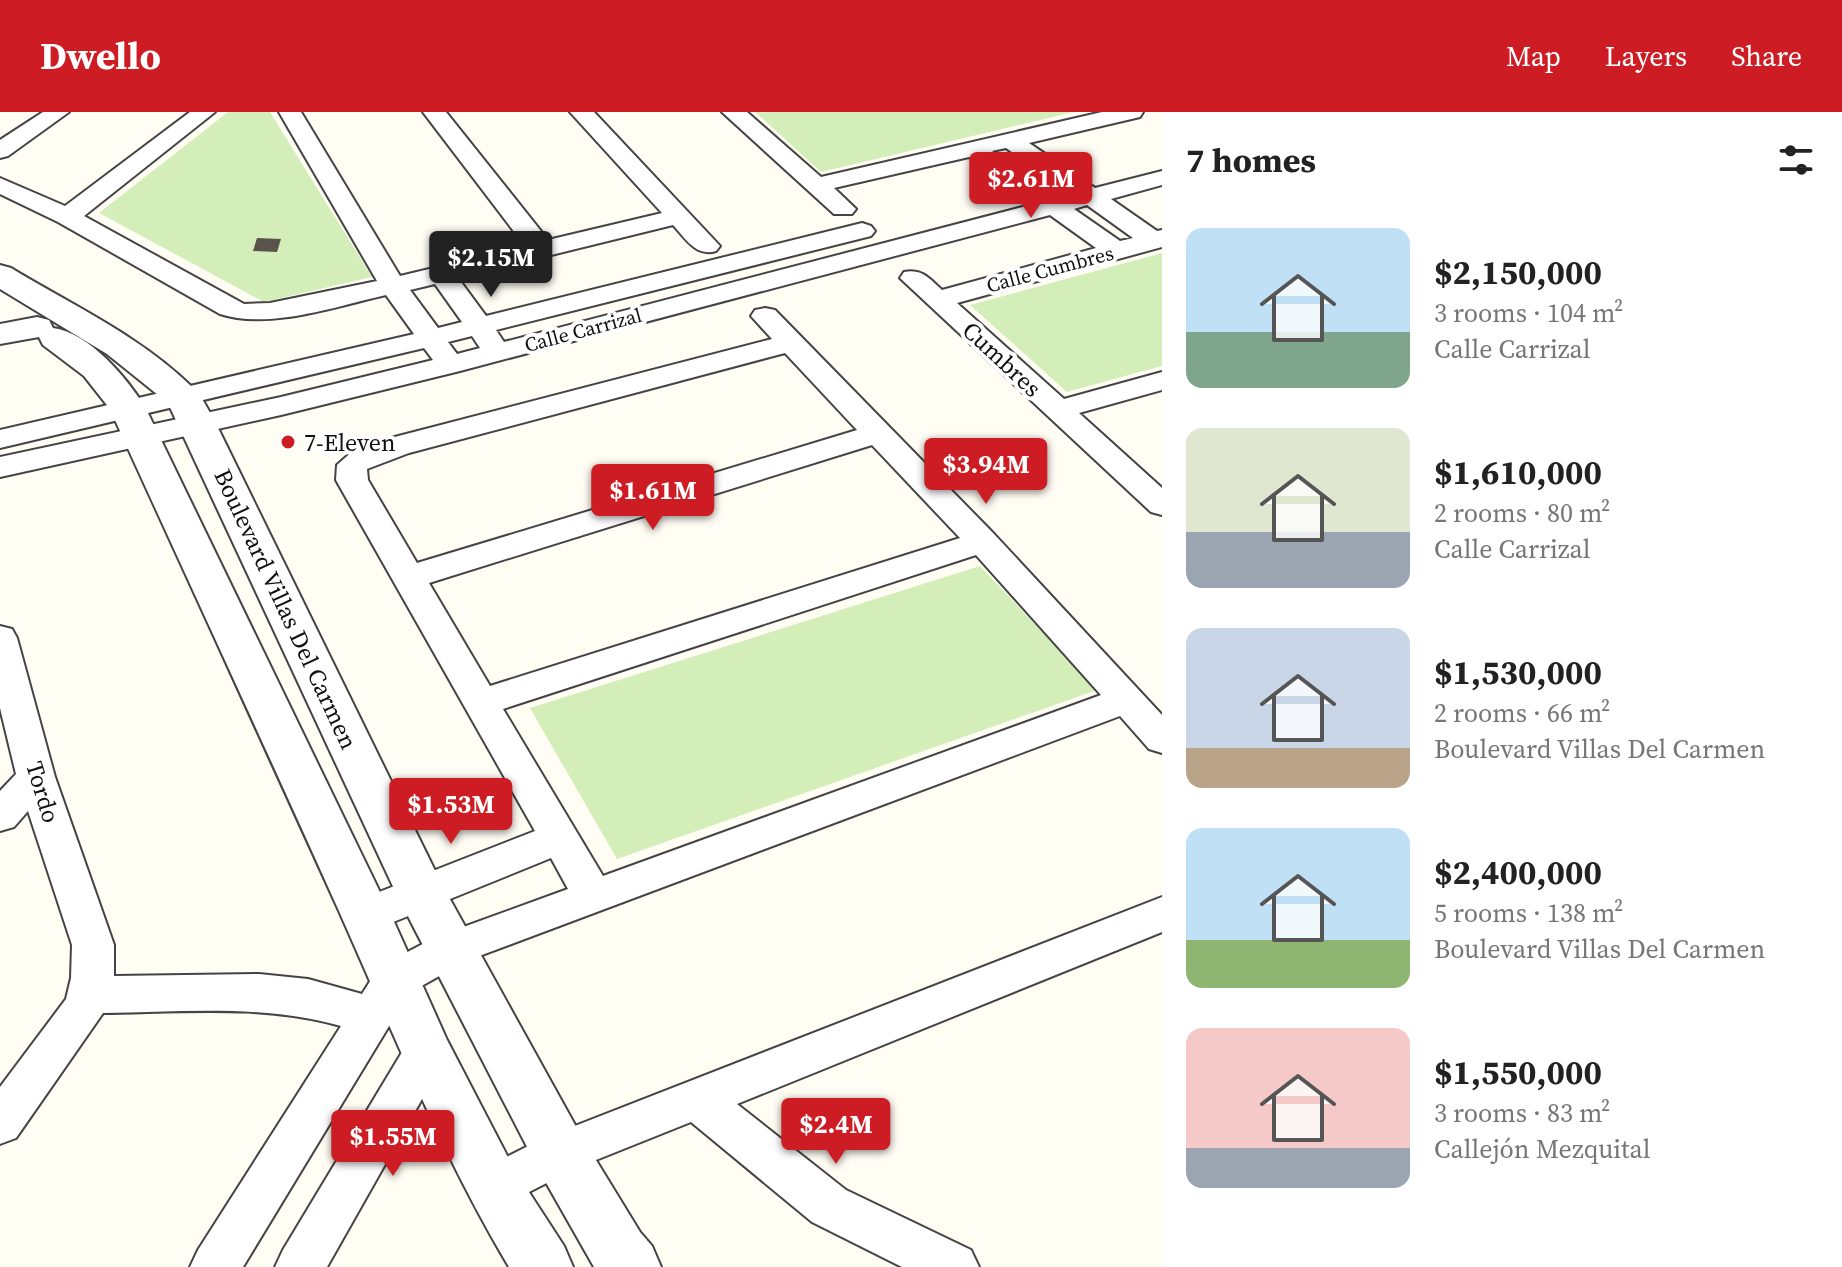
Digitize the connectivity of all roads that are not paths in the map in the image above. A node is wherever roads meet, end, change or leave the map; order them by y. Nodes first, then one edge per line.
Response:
1 (58, 112) edge
2 (204, 112) edge
3 (290, 112) edge
4 (434, 112) edge
5 (581, 112) edge
6 (733, 112) edge
7 (1132, 112) edge
8 (1010, 140) junction
9 (973, 149) junction
10 (0, 151) edge
11 (1162, 156) edge
12 (1162, 178) edge
13 (1067, 180) junction
14 (0, 185) edge
15 (817, 185) junction
16 (1030, 189) junction
17 (1091, 196) junction
18 (1054, 206) junction
19 (843, 209) dead end
20 (679, 216) junction
21 (67, 217) junction
22 (1158, 240) edge
23 (707, 246) dead end
24 (542, 250) junction
25 (1117, 251) junction
26 (442, 274) junction
27 (0, 275) edge
28 (913, 278) dead end
29 (393, 286) junction
30 (938, 300) junction
31 (0, 304) edge
32 (765, 316) dead end
33 (37, 327) junction
34 (479, 327) junction
35 (0, 334) edge
36 (431, 338) junction
37 (791, 343) junction
38 (497, 353) junction
39 (450, 365) junction
40 (1162, 381) edge
41 (190, 410) junction
42 (1058, 410) junction
43 (134, 423) junction
44 (879, 433) junction
45 (0, 439) edge
46 (0, 467) edge
47 (1162, 505) edge
48 (982, 542) junction
49 (410, 577) junction
50 (0, 638) edge
51 (1125, 700) junction
52 (483, 702) junction
53 (1162, 739) edge
54 (36, 777) junction
55 (0, 816) edge
56 (560, 838) junction
57 (421, 893) junction
58 (593, 896) junction
59 (1162, 914) edge
60 (366, 915) junction
61 (451, 949) junction
62 (91, 995) junction
63 (383, 998) junction
64 (426, 1053) junction
65 (698, 1100) junction
66 (0, 1123) edge
67 (560, 1153) junction
68 (494, 1188) junction
69 (215, 1267) edge
70 (300, 1267) edge
71 (543, 1267) edge
72 (631, 1267) edge
73 (954, 1267) edge

1 - 10 street
2 - 21 street
3 - 29 street
4 - 24 street
5 - 20 street
6 - 15 street
7 - 8 street
8 - 9 street
8 - 13 street
9 - 15 street
9 - 16 street
11 - 13 street, Calle Carrizal
12 - 17 street, Calle Carrizal
13 - 16 street, Calle Carrizal
13 - 17 street
14 - 21 street
15 - 19 street
16 - 18 street
16 - 34 street, Calle Carrizal
17 - 18 street, Calle Carrizal
17 - 22 street
18 - 25 street
18 - 38 street, Calle Carrizal
20 - 23 street
20 - 24 street
21 - 29 street
22 - 25 street, Calle Cumbres
24 - 26 street
25 - 30 street, Calle Cumbres
26 - 29 street
26 - 34 street
27 - 41 street, Boulevard Villas Del Carmen
28 - 30 street, Cumbres
29 - 36 street
30 - 42 street, Cumbres
31 - 33 street
32 - 37 street
33 - 35 street
33 - 43 street
34 - 36 street, Calle Carrizal
34 - 38 street
36 - 39 street
36 - 41 street, Calle Carrizal
37 - 44 street
37 - 49 street
38 - 39 street, Calle Carrizal
39 - 41 street, Calle Carrizal
40 - 42 street
41 - 43 street, Calle Carrizal
41 - 57 street, Boulevard Villas Del Carmen
42 - 47 street, Cumbres
43 - 45 street, Calle Carrizal
43 - 46 street, Calle Carrizal
43 - 60 street
44 - 48 street
44 - 49 street
48 - 51 street
48 - 52 street
49 - 52 street
50 - 54 street, Tordo
51 - 53 street
51 - 58 street
52 - 56 street
54 - 55 street
54 - 62 street, Tordo
56 - 57 street
56 - 58 street
57 - 60 street
57 - 61 street, Boulevard Villas Del Carmen
58 - 61 street
59 - 65 street
60 - 63 street
61 - 63 street
61 - 67 street, Boulevard Villas Del Carmen
62 - 63 street
62 - 66 street
63 - 64 street
63 - 69 street
64 - 68 street
64 - 70 street
65 - 67 street
65 - 73 street
67 - 68 street
67 - 72 street, Boulevard Villas Del Carmen
68 - 71 street

